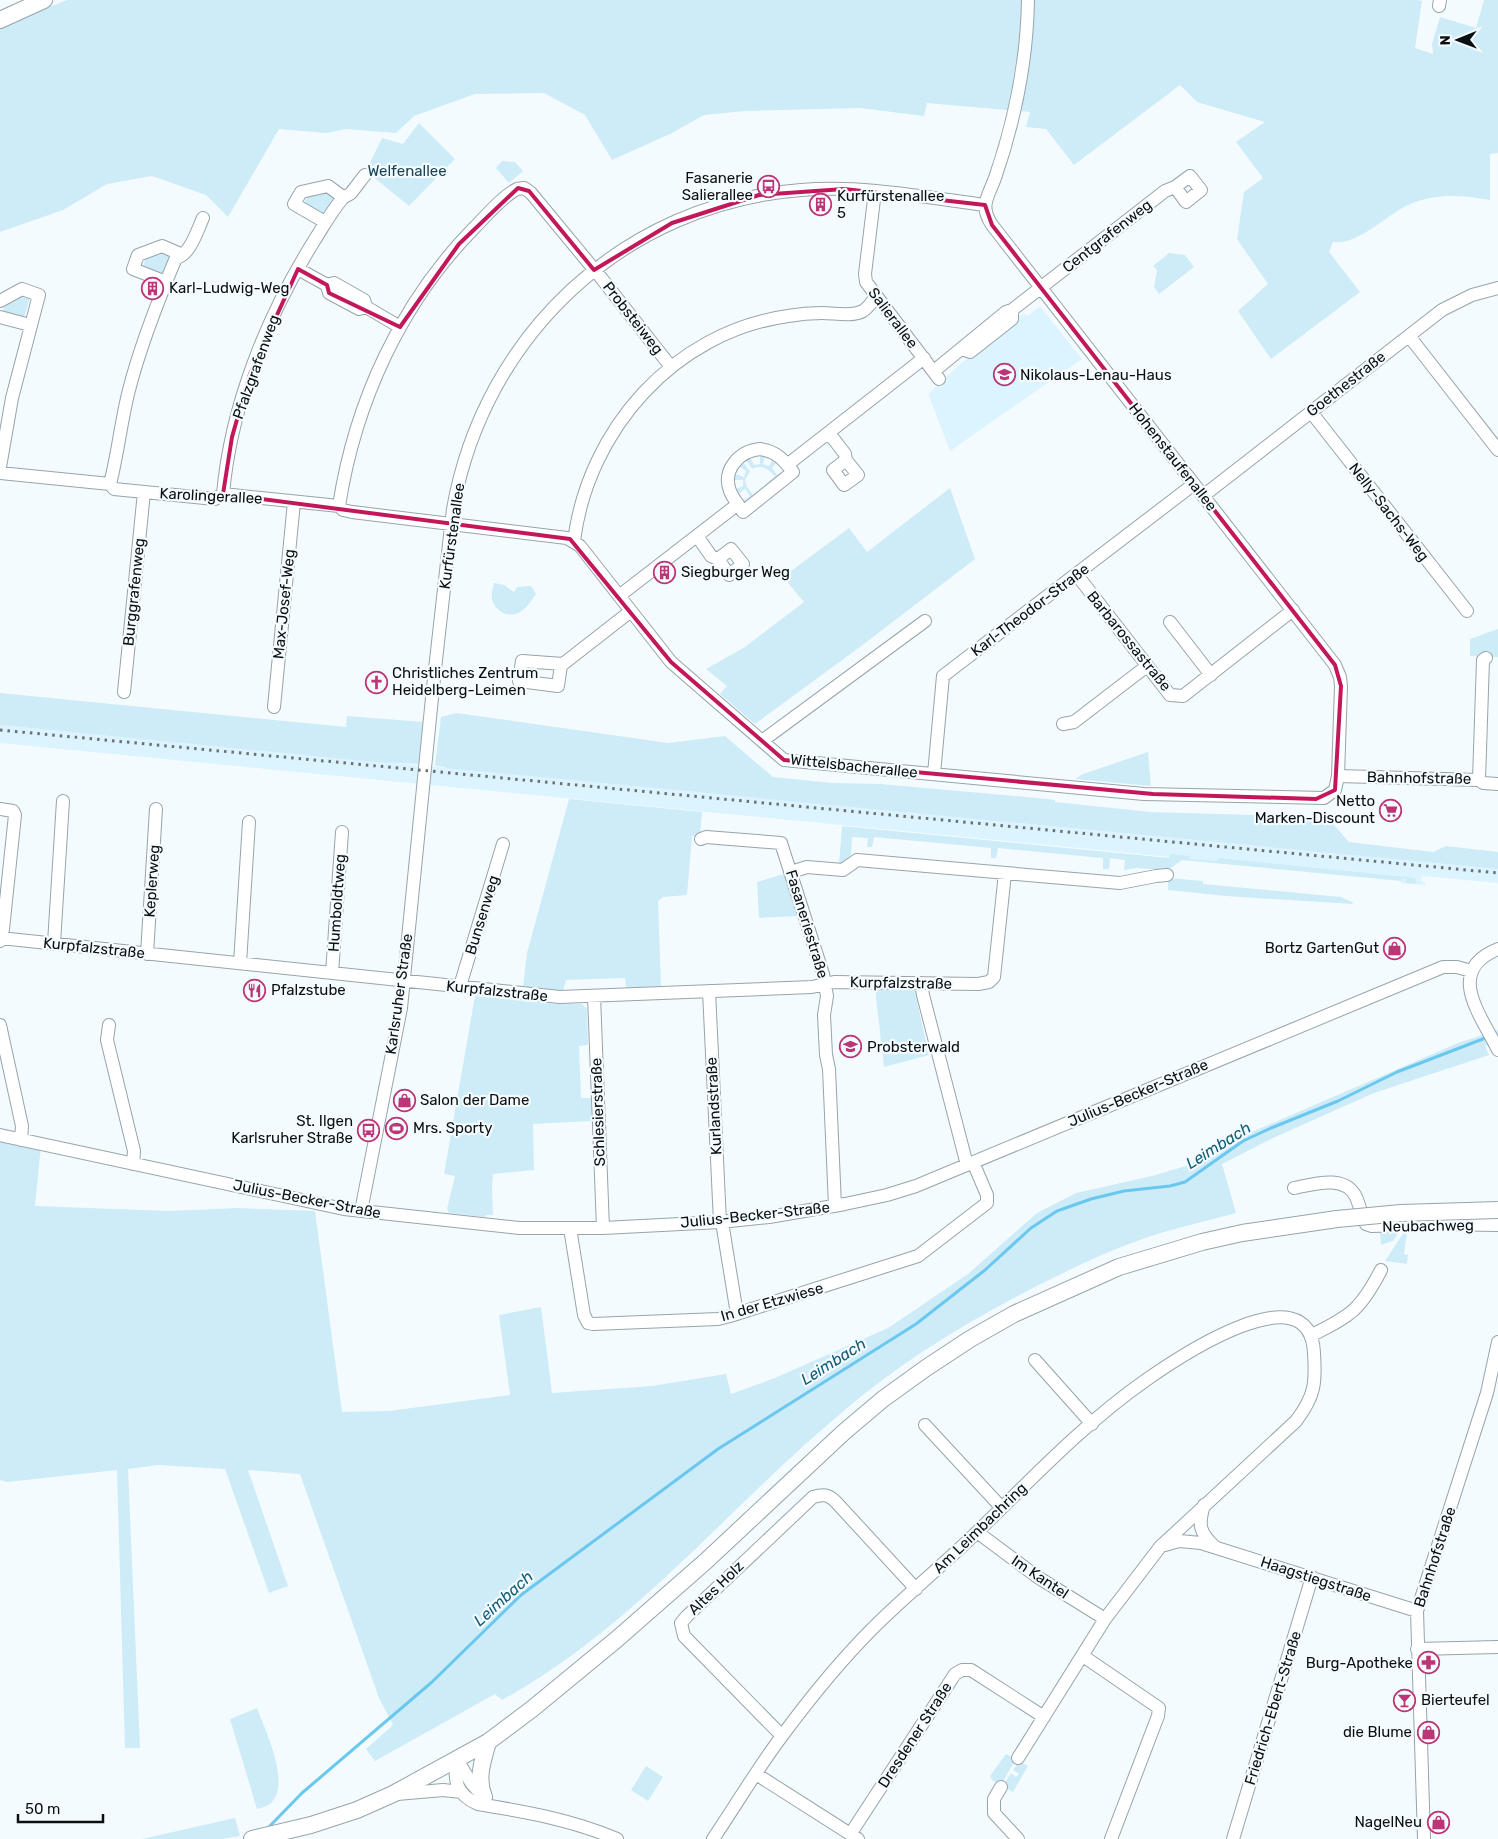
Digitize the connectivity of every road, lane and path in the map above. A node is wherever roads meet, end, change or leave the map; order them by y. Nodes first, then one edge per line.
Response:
1 (44, 0) edge
2 (1028, 0) edge
3 (0, 20) edge
4 (365, 175) dead end
5 (1175, 187) dead end
6 (875, 191) junction
7 (343, 197) junction
8 (985, 205) junction
9 (203, 218) dead end
10 (325, 222) junction
11 (176, 258) junction
12 (298, 269) junction
13 (594, 270) junction
14 (166, 282) junction
15 (1041, 288) junction
16 (1498, 288) edge
17 (876, 296) junction
18 (0, 300) edge
19 (0, 317) edge
20 (30, 326) junction
21 (400, 327) junction
22 (1409, 336) junction
23 (924, 358) junction
24 (671, 367) junction
25 (937, 375) joint
26 (1311, 412) junction
27 (829, 433) junction
28 (1498, 450) edge
29 (846, 460) dead end
30 (0, 461) edge
31 (787, 465) junction
32 (0, 473) edge
33 (110, 484) junction
34 (1194, 484) junction
35 (144, 492) junction
36 (223, 494) junction
37 (1203, 496) junction
38 (294, 502) junction
39 (738, 504) junction
40 (339, 506) junction
41 (451, 523) junction
42 (697, 536) junction
43 (574, 541) junction
44 (718, 559) dead end
45 (1077, 575) junction
46 (619, 596) junction
47 (1293, 610) junction
48 (631, 611) junction
49 (1467, 611) dead end
50 (925, 620) dead end
51 (1170, 622) dead end
52 (1486, 658) dead end
53 (560, 665) dead end
54 (1147, 666) junction
55 (1211, 674) junction
56 (124, 692) dead end
57 (274, 707) dead end
58 (1063, 724) dead end
59 (762, 741) junction
60 (934, 774) junction
61 (424, 775) joint
62 (1338, 776) junction
63 (1479, 780) junction
64 (1498, 784) edge
65 (63, 801) dead end
66 (0, 809) edge
67 (156, 809) dead end
68 (249, 822) dead end
69 (342, 832) dead end
70 (701, 839) dead end
71 (503, 844) dead end
72 (791, 872) junction
73 (1005, 873) junction
74 (1167, 875) dead end
75 (0, 939) edge
76 (54, 943) junction
77 (1498, 949) edge
78 (147, 954) junction
79 (240, 963) junction
80 (1471, 971) junction
81 (332, 973) junction
82 (404, 980) junction
83 (921, 983) junction
84 (825, 985) junction
85 (460, 986) junction
86 (709, 991) junction
87 (594, 996) junction
88 (0, 1025) edge
89 (109, 1025) dead end
90 (1497, 1048) edge
91 (0, 1135) edge
92 (21, 1140) junction
93 (133, 1164) junction
94 (970, 1164) junction
95 (1294, 1188) dead end
96 (835, 1206) junction
97 (1498, 1210) edge
98 (361, 1211) junction
99 (721, 1222) junction
100 (1498, 1225) edge
101 (570, 1228) junction
102 (603, 1228) junction
103 (1381, 1270) dead end
104 (738, 1314) junction
105 (1312, 1335) junction
106 (1498, 1342) edge
107 (1035, 1360) dead end
108 (1496, 1360) edge
109 (925, 1424) dead end
110 (1092, 1424) junction
111 (1204, 1505) junction
112 (1001, 1507) junction
113 (977, 1532) junction
114 (1160, 1547) junction
115 (1215, 1547) junction
116 (1312, 1577) junction
117 (916, 1588) junction
118 (1417, 1611) junction
119 (1105, 1619) junction
120 (1498, 1647) edge
121 (1417, 1649) junction
122 (1083, 1656) junction
123 (1044, 1717) junction
124 (782, 1736) junction
125 (488, 1742) junction
126 (1018, 1758) dead end
127 (458, 1760) junction
128 (756, 1774) junction
129 (1001, 1787) dead end
130 (461, 1792) junction
131 (394, 1794) junction
132 (484, 1797) junction
133 (500, 1808) junction
134 (854, 1836) edge
135 (252, 1839) edge
136 (617, 1839) edge
137 (714, 1839) edge
138 (1018, 1839) edge
139 (1111, 1839) edge
140 (1233, 1839) edge
141 (1424, 1839) edge

1 - 3 main road
2 - 8 street
4 - 7 street, Pfalzgrafenweg
5 - 15 street, Centgrafenweg
6 - 8 street, Kurfürstenallee
6 - 13 street, Kurfürstenallee
6 - 17 street, Salierallee
7 - 10 street, Pfalzgrafenweg
7 - 10 street
8 - 15 street, Hohenstaufenallee
9 - 11 street
10 - 12 street, Pfalzgrafenweg
11 - 14 street
11 - 14 street
12 - 21 street
12 - 36 street, Pfalzgrafenweg
13 - 21 street
13 - 24 street, Probsteiweg
13 - 41 street, Kurfürstenallee
14 - 33 street
15 - 25 street, Centgrafenweg
15 - 34 street, Hohenstaufenallee
16 - 22 street, Goethestraße
17 - 23 street, Salierallee
17 - 24 street
18 - 20 street
19 - 20 street
20 - 30 street
21 - 40 street
22 - 26 street, Goethestraße
22 - 28 street
23 - 25 street, Salierallee
23 - 27 street
24 - 43 street
26 - 37 street, Goethestraße
26 - 49 street, Nelly-Sachs-Weg
27 - 29 street
27 - 31 street
31 - 39 street
31 - 39 street
32 - 33 street, Karolingerallee
33 - 35 street, Karolingerallee
34 - 37 street, Hohenstaufenallee
34 - 45 street, Karl-Theodor-Straße
35 - 36 street, Karolingerallee
35 - 56 street, Burggrafenweg
36 - 38 street, Karolingerallee
37 - 47 street, Hohenstaufenallee
38 - 40 street, Karolingerallee
38 - 57 street, Max-Josef-Weg
39 - 42 street
40 - 41 street, Karolingerallee
41 - 43 street
41 - 61 street, Kurfürstenallee
42 - 44 street
42 - 46 street
43 - 46 street, Wittelsbacherallee
45 - 54 street, Barbarossastraße
45 - 60 street, Karl-Theodor-Straße
46 - 48 street, Wittelsbacherallee
47 - 55 street, Barbarossastraße
47 - 62 street, Hohenstaufenallee
48 - 53 street
48 - 59 street, Wittelsbacherallee
50 - 59 street
51 - 55 street
52 - 63 street
54 - 55 street, Barbarossastraße
54 - 58 street
59 - 60 street, Wittelsbacherallee
60 - 62 street, Wittelsbacherallee
61 - 82 street, Karlsruher Straße
62 - 63 street, Bahnhofstraße
63 - 64 street, Bahnhofstraße
65 - 76 street
66 - 75 street
67 - 78 street, Keplerweg
68 - 79 street
69 - 81 street, Humboldtweg
70 - 72 street, Fasaneriestraße
71 - 85 street, Bunsenweg
72 - 73 street
72 - 84 street, Fasaneriestraße
73 - 74 street
73 - 83 street, Kurpfalzstraße
75 - 76 street, Kurpfalzstraße
76 - 78 street, Kurpfalzstraße
77 - 80 street
78 - 79 street, Kurpfalzstraße
79 - 81 street, Kurpfalzstraße
80 - 90 street
80 - 94 street, Julius-Becker-Straße
81 - 82 street, Kurpfalzstraße
82 - 85 street, Kurpfalzstraße
82 - 98 street, Karlsruher Straße
83 - 84 street, Kurpfalzstraße
83 - 94 street
84 - 86 street, Kurpfalzstraße
84 - 96 street, Fasaneriestraße
85 - 87 street, Kurpfalzstraße
86 - 87 street, Kurpfalzstraße
86 - 99 street, Kurlandstraße
87 - 102 street, Schlesierstraße
88 - 92 street
89 - 93 street
91 - 92 street, Julius-Becker-Straße
92 - 93 street, Julius-Becker-Straße
93 - 98 street, Julius-Becker-Straße
94 - 96 street, Julius-Becker-Straße
94 - 104 street, In der Etzwiese
95 - 100 street, Neubachweg
96 - 99 street, Julius-Becker-Straße
97 - 125 main road, bridge
98 - 101 street, Julius-Becker-Straße
99 - 102 street, Julius-Becker-Straße
99 - 104 street, Kurlandstraße
101 - 102 street, Julius-Becker-Straße
101 - 104 street, In der Etzwiese
103 - 105 street
105 - 110 street, Am Leimbachring
105 - 111 street
106 - 108 street, Bahnhofstraße
107 - 110 street
108 - 118 street, Bahnhofstraße
109 - 112 street
110 - 112 street, Am Leimbachring
111 - 114 street
111 - 115 street
112 - 113 street, Am Leimbachring
113 - 117 street, Am Leimbachring
113 - 119 street, Im Kantel
114 - 115 street, Haagstiegstraße
114 - 119 street
115 - 116 street, Haagstiegstraße
116 - 118 street, Haagstiegstraße
116 - 140 street, Friedrich-Ebert-Straße
117 - 124 street, Am Leimbachring
117 - 124 street, Altes Holz
118 - 121 street, Bahnhofstraße
119 - 122 street
120 - 121 street
121 - 141 street, Bahnhofstraße
122 - 123 street
122 - 139 street
123 - 126 street
123 - 134 street, Dresdener Straße
124 - 128 street, Am Leimbachring
125 - 127 main road
125 - 132 main road
127 - 130 street
127 - 131 main road
127 - 132 street
128 - 134 street
128 - 137 street, Am Leimbachring
129 - 138 street
130 - 131 street
130 - 133 street
131 - 135 main road
132 - 133 street
133 - 136 street

